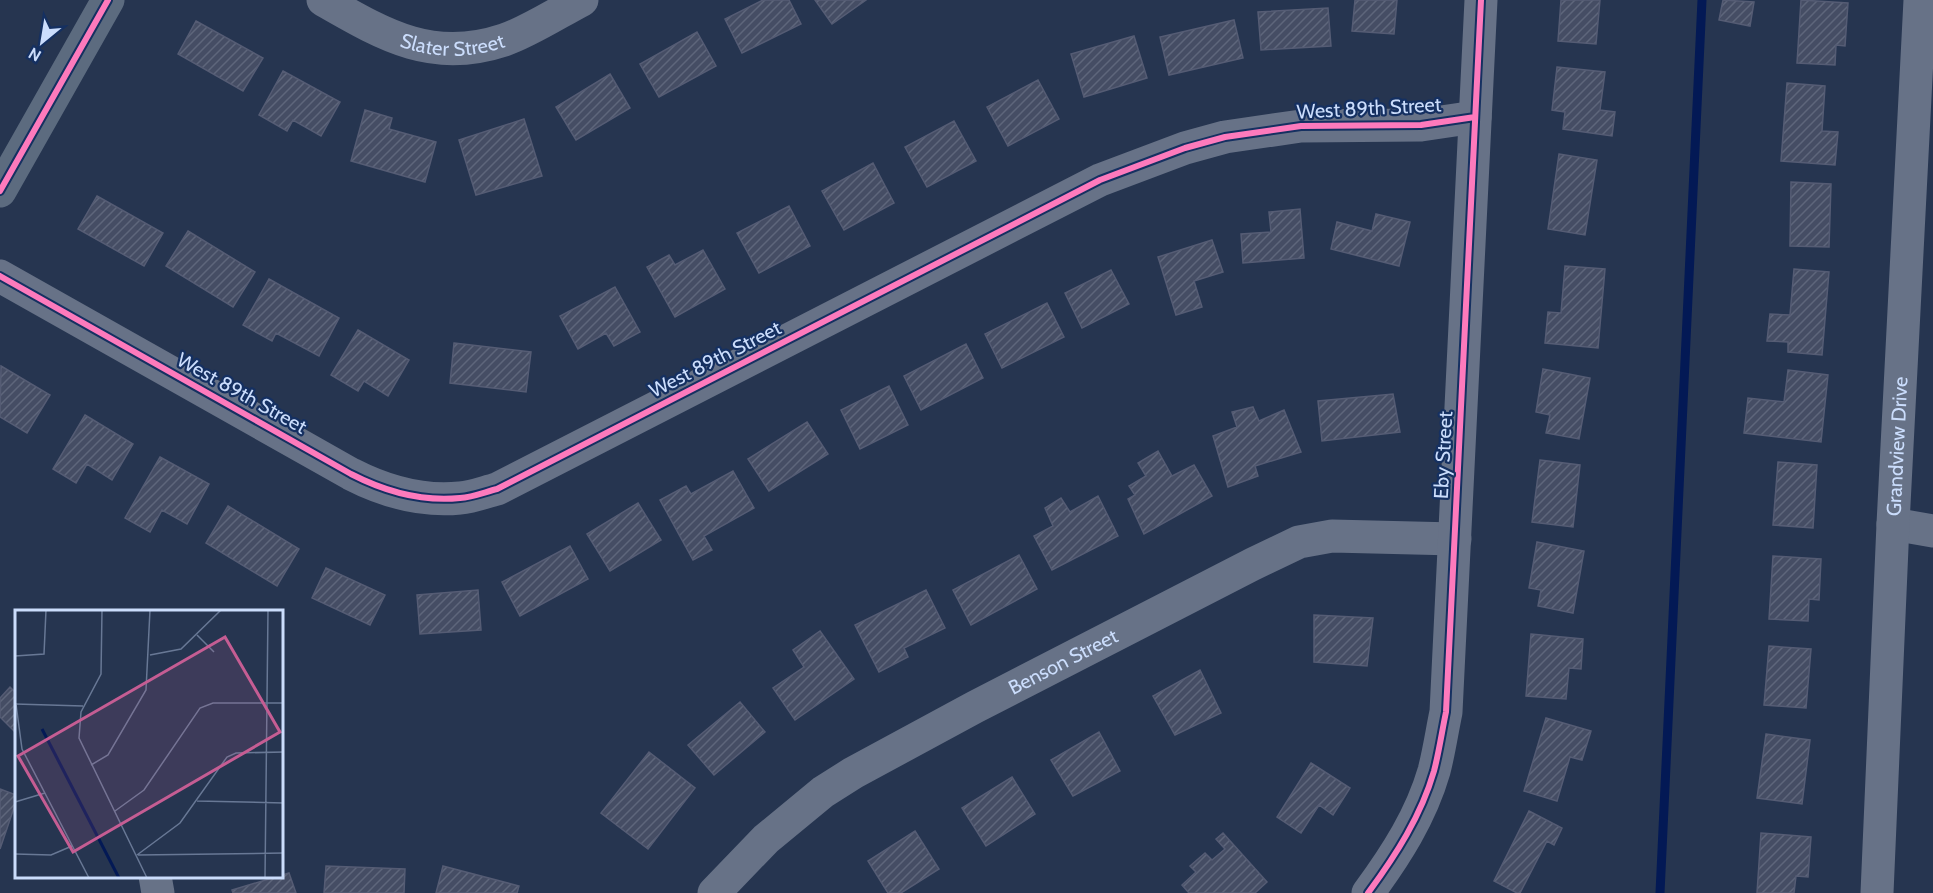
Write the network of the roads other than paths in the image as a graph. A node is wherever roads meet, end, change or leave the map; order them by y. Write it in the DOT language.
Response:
graph roads {
  1 [pos="108,0"];
  2 [pos="323,0"];
  3 [pos="582,0"];
  4 [pos="1481,0"];
  5 [pos="1920,0"];
  6 [pos="1925,43"];
  7 [pos="1476,117"];
  8 [pos="0,192"];
  9 [pos="0,276"];
  10 [pos="1893,524"];
  11 [pos="1933,531"];
  12 [pos="1455,539"];
  13 [pos="154,878"];
  14 [pos="158,893"];
  15 [pos="714,893"];
  16 [pos="1368,893"];
  17 [pos="1877,893"];
  1 -- 8 [label="main road"];
  2 -- 3 [label="street, Slater Street"];
  4 -- 7 [label="street, Eby Street"];
  5 -- 6 [label="street, Grandview Drive"];
  6 -- 10 [label="street, Grandview Drive"];
  7 -- 9 [label="street, West 89th Street"];
  7 -- 12 [label="street, Eby Street"];
  10 -- 11 [label="street"];
  10 -- 17 [label="street, Grandview Drive"];
  12 -- 15 [label="street, Benson Street"];
  12 -- 16 [label="street, Eby Street"];
  13 -- 14 [label="street"];
}
